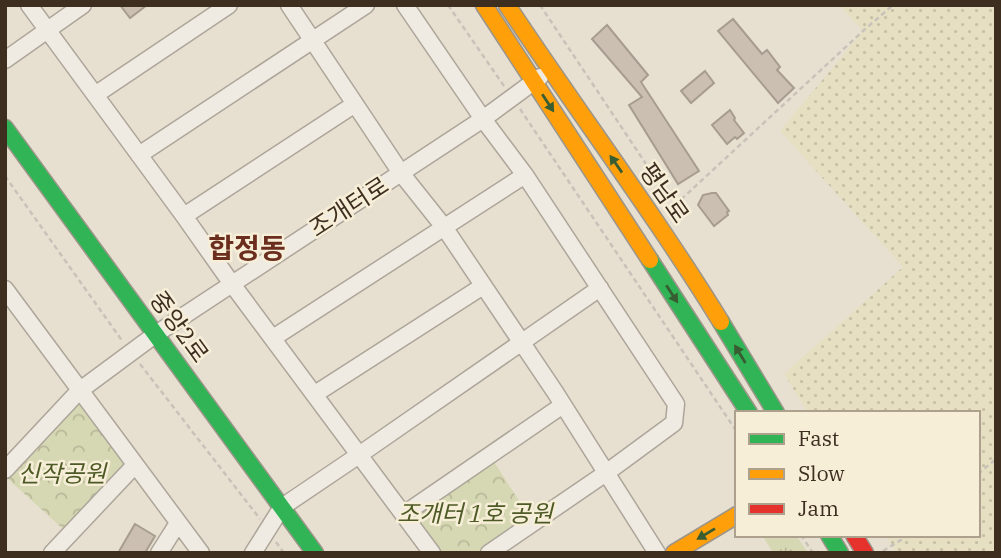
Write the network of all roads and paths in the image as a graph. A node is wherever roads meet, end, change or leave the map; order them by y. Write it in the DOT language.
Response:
graph roads {
  1 [pos="29,5"];
  2 [pos="83,5"];
  3 [pos="229,5"];
  4 [pos="289,5"];
  5 [pos="366,5"];
  6 [pos="405,5"];
  7 [pos="448,5"];
  8 [pos="484,5"];
  9 [pos="507,5"];
  10 [pos="540,5"];
  11 [pos="893,5"];
  12 [pos="47,30"];
  13 [pos="313,39"];
  14 [pos="5,60"];
  15 [pos="550,70"];
  16 [pos="534,82"];
  17 [pos="95,95"];
  18 [pos="512,98"];
  19 [pos="355,104"];
  20 [pos="483,119"];
  21 [pos="5,128"];
  22 [pos="139,155"];
  23 [pos="401,173"];
  24 [pos="525,175"];
  25 [pos="5,176"];
  26 [pos="674,206"];
  27 [pos="649,212"];
  28 [pos="184,216"];
  29 [pos="444,227"];
  30 [pos="232,284"];
  31 [pos="484,286"];
  32 [pos="600,288"];
  33 [pos="5,289"];
  34 [pos="156,334"];
  35 [pos="273,338"];
  36 [pos="521,342"];
  37 [pos="131,352"];
  38 [pos="79,391"];
  39 [pos="315,394"];
  40 [pos="563,405"];
  41 [pos="748,411"];
  42 [pos="775,411"];
  43 [pos="735,429"];
  44 [pos="359,455"];
  45 [pos="996,459"];
  46 [pos="135,465"];
  47 [pos="5,470"];
  48 [pos="980,472"];
  49 [pos="606,473"];
  50 [pos="282,507"];
  51 [pos="404,514"];
  52 [pos="735,516"];
  53 [pos="178,523"];
  54 [pos="268,530"];
  55 [pos="735,534"];
  56 [pos="802,537"];
  57 [pos="830,537"];
  58 [pos="855,537"];
  59 [pos="906,537"];
  60 [pos="52,553"];
  61 [pos="159,553"];
  62 [pos="201,553"];
  63 [pos="253,553"];
  64 [pos="284,553"];
  65 [pos="315,553"];
  66 [pos="432,553"];
  67 [pos="489,553"];
  68 [pos="657,553"];
  69 [pos="674,553"];
  70 [pos="704,553"];
  71 [pos="813,553"];
  72 [pos="840,553"];
  73 [pos="865,553"];
  74 [pos="880,553"];
  1 -- 12 [label="street"];
  2 -- 12 [label="street"];
  3 -- 17 [label="street"];
  4 -- 13 [label="street"];
  5 -- 13 [label="street"];
  6 -- 20 [label="street"];
  7 -- 18 [label="path"];
  8 -- 16 [label="main road, 평남로"];
  9 -- 15 [label="main road, 평남로"];
  10 -- 26 [label="path"];
  11 -- 26 [label="path"];
  12 -- 14 [label="street"];
  12 -- 17 [label="street"];
  13 -- 19 [label="street"];
  13 -- 22 [label="street"];
  15 -- 16 [label="street, 조개터로"];
  27 -- 15 [label="main road, 평남로, one-way"];
  16 -- 18 [label="street, 조개터로"];
  16 -- 41 [label="main road, 평남로, one-way"];
  17 -- 22 [label="street"];
  18 -- 20 [label="street, 조개터로"];
  18 -- 43 [label="path"];
  19 -- 23 [label="street"];
  19 -- 28 [label="street"];
  20 -- 23 [label="street, 조개터로"];
  20 -- 24 [label="street"];
  21 -- 34 [label="main road, 중앙2로"];
  22 -- 28 [label="street"];
  23 -- 29 [label="street"];
  23 -- 30 [label="street, 조개터로"];
  24 -- 29 [label="street"];
  24 -- 32 [label="street"];
  25 -- 37 [label="path"];
  26 -- 27 [label="path"];
  42 -- 27 [label="main road, 평남로, one-way"];
  28 -- 30 [label="street"];
  29 -- 31 [label="street"];
  29 -- 35 [label="street"];
  30 -- 34 [label="street, 조개터로"];
  30 -- 35 [label="street"];
  31 -- 36 [label="street"];
  31 -- 39 [label="street"];
  32 -- 36 [label="street"];
  32 -- 49 [label="street"];
  33 -- 38 [label="street"];
  34 -- 37 [label="street, 조개터로"];
  34 -- 50 [label="main road, 중앙2로"];
  35 -- 39 [label="street"];
  36 -- 40 [label="street"];
  36 -- 44 [label="street"];
  37 -- 38 [label="street, 조개터로"];
  37 -- 54 [label="path"];
  38 -- 46 [label="street"];
  38 -- 47 [label="street, 조개터로"];
  39 -- 44 [label="street"];
  40 -- 49 [label="street"];
  40 -- 51 [label="street"];
  44 -- 50 [label="street"];
  44 -- 51 [label="street"];
  45 -- 48 [label="path"];
  46 -- 53 [label="street"];
  46 -- 60 [label="street"];
  49 -- 67 [label="street"];
  49 -- 68 [label="street"];
  50 -- 54 [label="street"];
  50 -- 65 [label="main road, 중앙2로"];
  51 -- 66 [label="street"];
  52 -- 69 [label="main road, one-way"];
  53 -- 61 [label="street"];
  53 -- 62 [label="street"];
  54 -- 63 [label="street"];
  54 -- 64 [label="path"];
  55 -- 70 [label="main road"];
  56 -- 71 [label="path"];
  57 -- 72 [label="main road"];
  58 -- 73 [label="main road"];
  59 -- 74 [label="path"];
}
